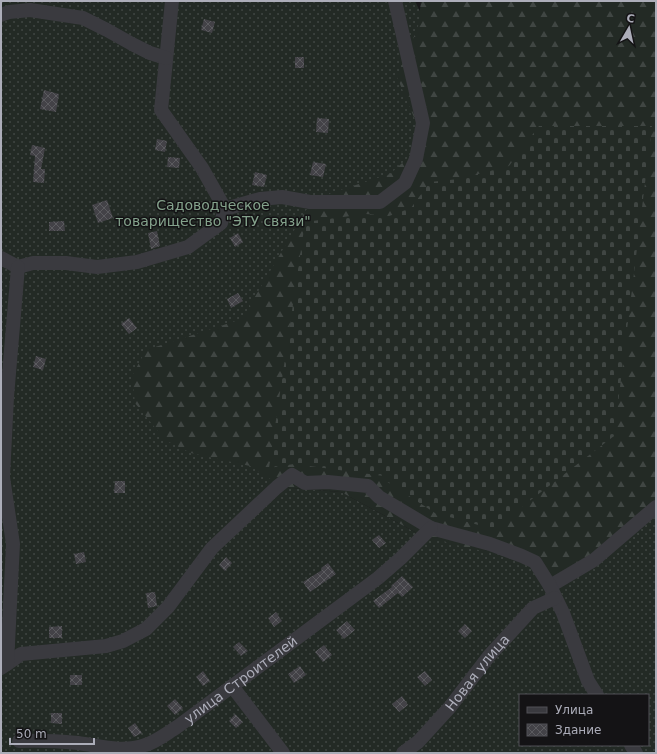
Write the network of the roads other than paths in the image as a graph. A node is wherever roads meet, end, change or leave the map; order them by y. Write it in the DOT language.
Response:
graph roads {
  1 [pos="172,1"];
  2 [pos="395,1"];
  3 [pos="1,15"];
  4 [pos="166,58"];
  5 [pos="225,209"];
  6 [pos="1,258"];
  7 [pos="18,267"];
  8 [pos="656,507"];
  9 [pos="431,528"];
  10 [pos="553,592"];
  11 [pos="4,666"];
  12 [pos="232,686"];
  13 [pos="596,694"];
  14 [pos="19,741"];
  15 [pos="283,753"];
  16 [pos="403,753"];
  1 -- 4 [label="street"];
  2 -- 5 [label="street"];
  3 -- 4 [label="street"];
  4 -- 5 [label="street"];
  5 -- 7 [label="street"];
  6 -- 7 [label="street"];
  7 -- 11 [label="street"];
  8 -- 10 [label="street, Новая улица"];
  9 -- 10 [label="street"];
  9 -- 11 [label="street"];
  9 -- 12 [label="street, улица Строителей"];
  10 -- 13 [label="street"];
  10 -- 16 [label="street, Новая улица"];
  12 -- 14 [label="street, улица Строителей"];
  12 -- 15 [label="street"];
}
